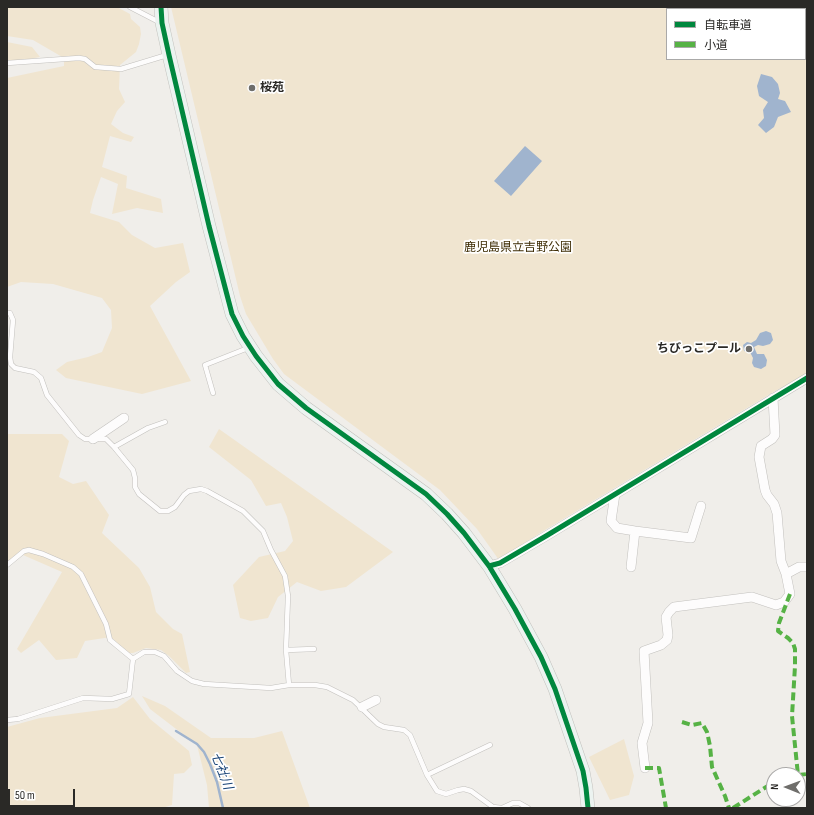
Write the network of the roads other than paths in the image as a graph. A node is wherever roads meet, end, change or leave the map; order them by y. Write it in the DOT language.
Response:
graph roads {
  1 [pos="130,7"];
  2 [pos="161,7"];
  3 [pos="162,23"];
  4 [pos="169,55"];
  5 [pos="7,63"];
  6 [pos="7,312"];
  7 [pos="249,347"];
  8 [pos="807,378"];
  9 [pos="213,393"];
  10 [pos="773,398"];
  11 [pos="124,418"];
  12 [pos="165,422"];
  13 [pos="93,440"];
  14 [pos="114,447"];
  15 [pos="615,494"];
  16 [pos="701,506"];
  17 [pos="635,531"];
  18 [pos="7,565"];
  19 [pos="489,566"];
  20 [pos="631,567"];
  21 [pos="807,567"];
  22 [pos="786,574"];
  23 [pos="314,649"];
  24 [pos="286,650"];
  25 [pos="133,659"];
  26 [pos="289,685"];
  27 [pos="376,700"];
  28 [pos="362,707"];
  29 [pos="7,720"];
  30 [pos="490,745"];
  31 [pos="645,768"];
  32 [pos="427,775"];
  33 [pos="528,808"];
  34 [pos="588,808"];
  1 -- 3 [label="lane"];
  2 -- 3 [label="street"];
  3 -- 4 [label="street"];
  4 -- 5 [label="lane"];
  4 -- 7 [label="street"];
  6 -- 13 [label="lane"];
  7 -- 9 [label="lane"];
  7 -- 19 [label="street"];
  8 -- 10 [label="street"];
  10 -- 15 [label="street"];
  10 -- 22 [label="street"];
  11 -- 13 [label="street"];
  12 -- 14 [label="lane"];
  13 -- 14 [label="lane"];
  14 -- 24 [label="lane"];
  15 -- 17 [label="street"];
  15 -- 19 [label="street"];
  16 -- 17 [label="street"];
  17 -- 20 [label="street"];
  18 -- 25 [label="lane"];
  19 -- 34 [label="street"];
  21 -- 22 [label="street"];
  22 -- 31 [label="street"];
  23 -- 24 [label="lane"];
  24 -- 26 [label="lane"];
  25 -- 26 [label="lane"];
  25 -- 29 [label="lane"];
  26 -- 28 [label="lane"];
  27 -- 28 [label="street"];
  28 -- 32 [label="lane"];
  30 -- 32 [label="lane"];
  32 -- 33 [label="lane"];
}
